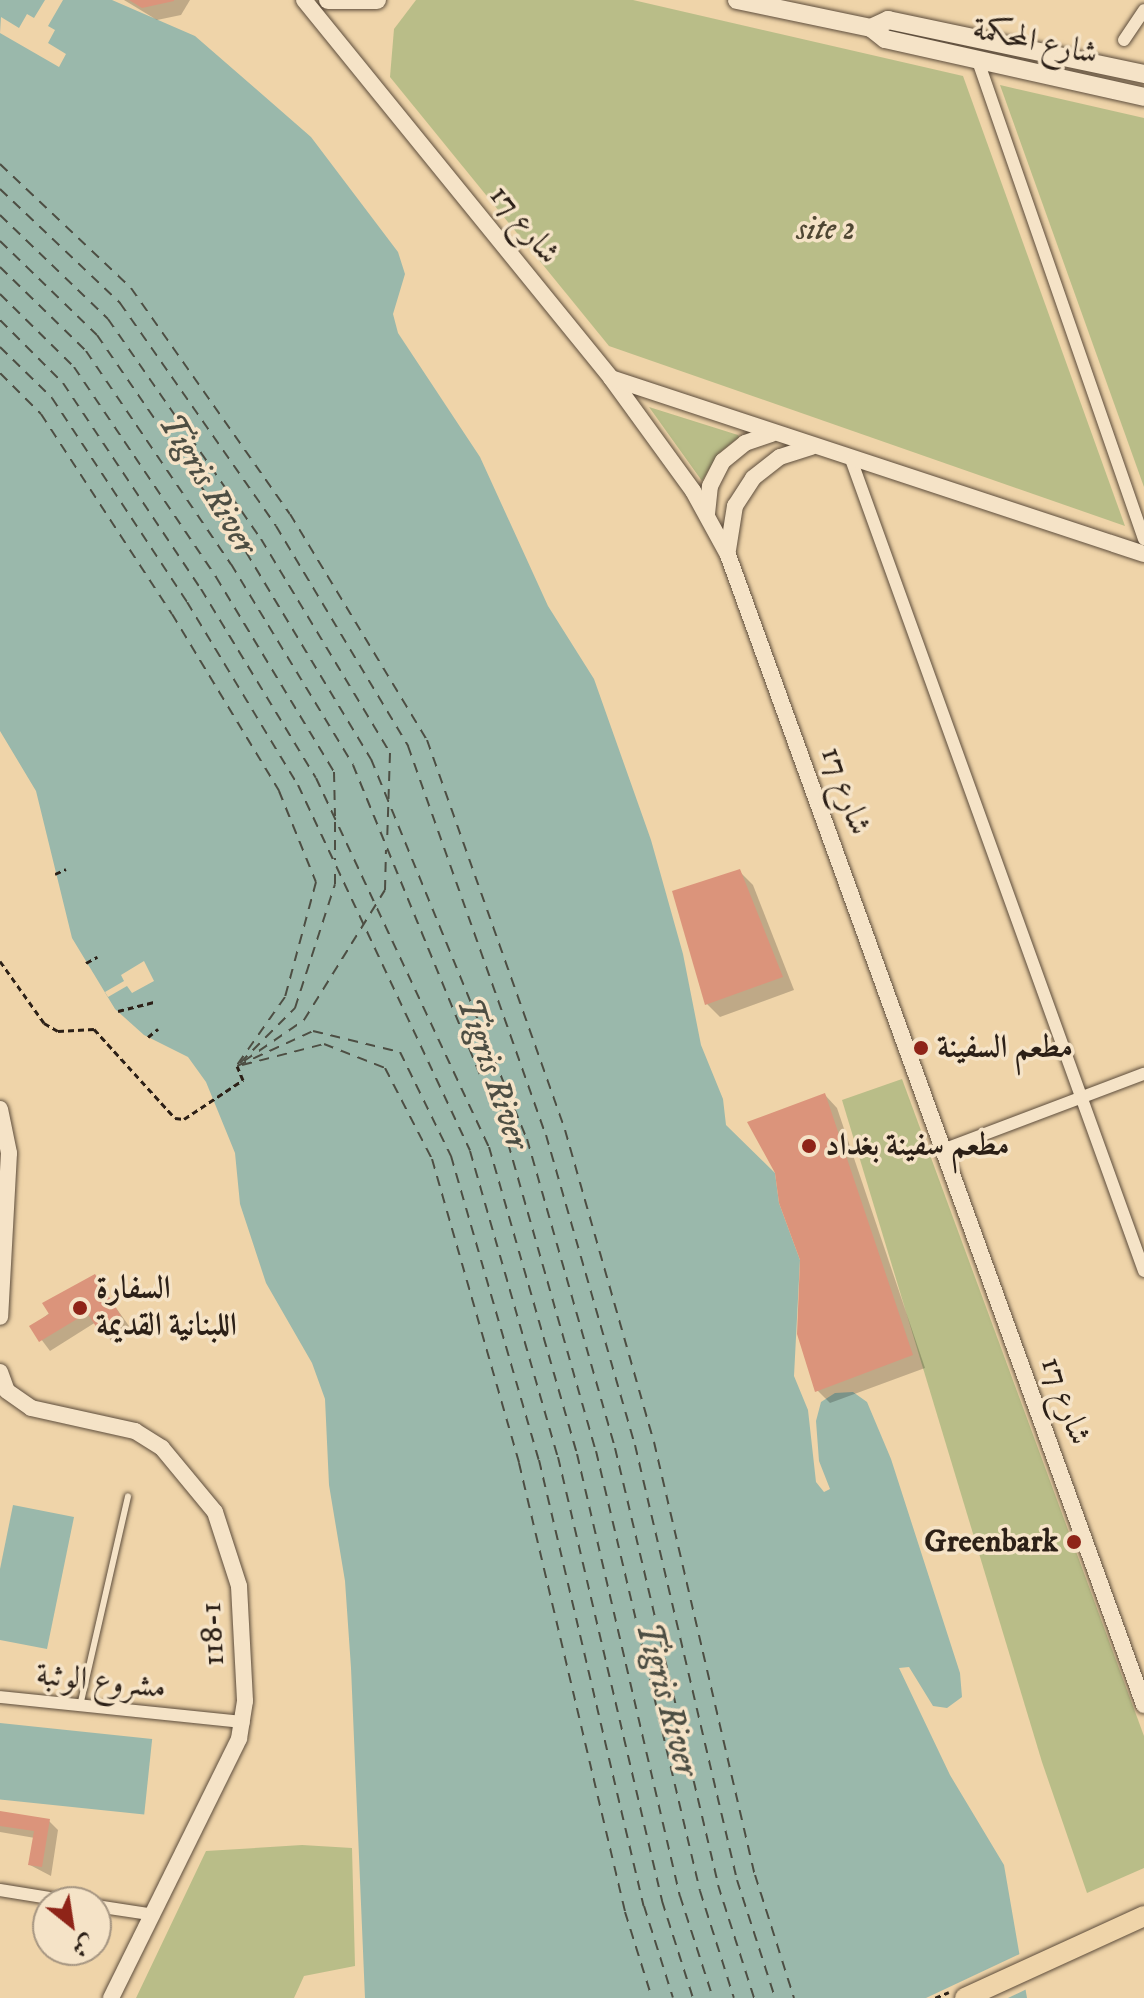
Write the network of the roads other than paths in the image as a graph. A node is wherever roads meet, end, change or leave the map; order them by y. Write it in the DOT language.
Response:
graph roads {
  1 [pos="304,0"];
  2 [pos="328,0"];
  3 [pos="377,0"];
  4 [pos="737,0"];
  5 [pos="1144,10"];
  6 [pos="871,28"];
  7 [pos="1124,40"];
  8 [pos="978,61"];
  9 [pos="1144,74"];
  10 [pos="1144,97"];
  11 [pos="611,378"];
  12 [pos="771,434"];
  13 [pos="812,447"];
  14 [pos="852,462"];
  15 [pos="707,514"];
  16 [pos="1144,539"];
  17 [pos="1144,554"];
  18 [pos="728,555"];
  19 [pos="1144,1074"];
  20 [pos="1082,1099"];
  21 [pos="0,1109"];
  22 [pos="945,1149"];
  23 [pos="1144,1271"];
  24 [pos="0,1317"];
  25 [pos="0,1372"];
  26 [pos="128,1496"];
  27 [pos="0,1697"];
  28 [pos="1144,1705"];
  29 [pos="80,1706"];
  30 [pos="244,1722"];
  31 [pos="0,1890"];
  32 [pos="32,1895"];
  33 [pos="112,1908"];
  34 [pos="149,1914"];
  35 [pos="1144,1916"];
  36 [pos="111,1998"];
  37 [pos="965,1998"];
  1 -- 11 [label="street, شارع 17"];
  2 -- 3 [label="main road"];
  4 -- 6 [label="main road, شارع المحكمة"];
  5 -- 7 [label="street"];
  6 -- 8 [label="main road, شارع المحكمة"];
  6 -- 9 [label="main road, شارع المحكمة"];
  8 -- 10 [label="main road, شارع المحكمة"];
  8 -- 16 [label="street"];
  11 -- 12 [label="street"];
  11 -- 15 [label="street, شارع 17"];
  12 -- 13 [label="street"];
  12 -- 15 [label="street"];
  13 -- 14 [label="street"];
  13 -- 18 [label="street"];
  14 -- 17 [label="street"];
  14 -- 20 [label="street"];
  15 -- 18 [label="street, شارع 17"];
  18 -- 22 [label="street, شارع 17"];
  19 -- 20 [label="street"];
  20 -- 22 [label="street"];
  20 -- 23 [label="street"];
  21 -- 24 [label="street"];
  22 -- 28 [label="street, شارع 17"];
  25 -- 30 [label="street, 118-1"];
  26 -- 29 [label="lane"];
  27 -- 29 [label="street, مشروع الوثبة"];
  29 -- 30 [label="street, مشروع الوثبة"];
  30 -- 34 [label="street, 118-1"];
  31 -- 32 [label="street"];
  33 -- 34 [label="street"];
  34 -- 36 [label="street, 118-1"];
  35 -- 37 [label="main road"];
}
